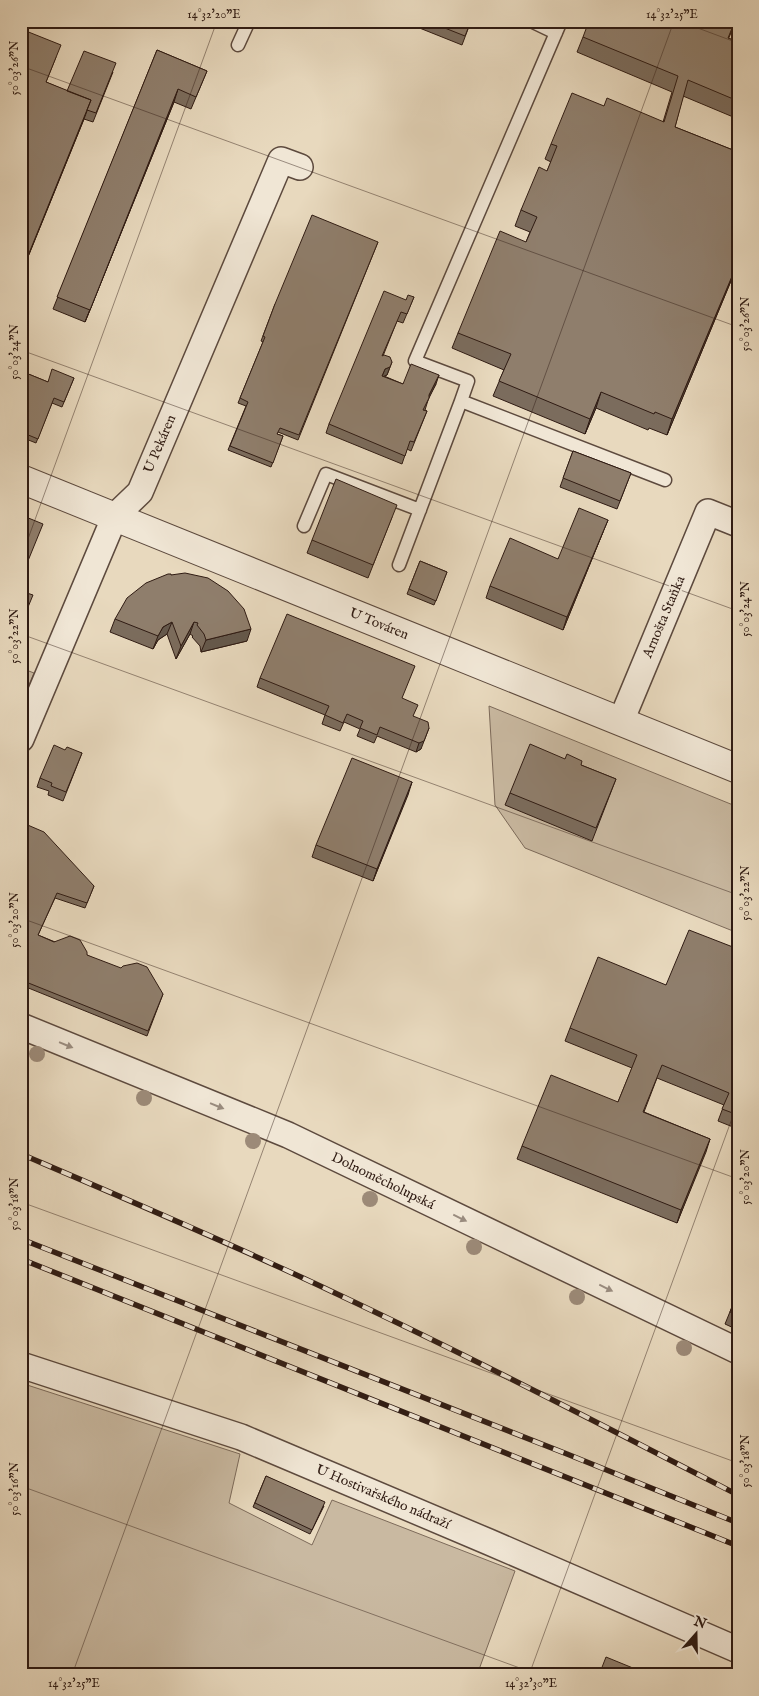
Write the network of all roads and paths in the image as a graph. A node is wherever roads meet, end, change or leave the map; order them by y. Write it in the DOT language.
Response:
graph roads {
  1 [pos="249,21"];
  2 [pos="531,21"];
  3 [pos="558,27"];
  4 [pos="238,45"];
  5 [pos="300,167"];
  6 [pos="461,401"];
  7 [pos="21,479"];
  8 [pos="665,480"];
  9 [pos="420,510"];
  10 [pos="115,516"];
  11 [pos="738,524"];
  12 [pos="304,526"];
  13 [pos="399,565"];
  14 [pos="620,721"];
  15 [pos="21,739"];
  16 [pos="738,769"];
  17 [pos="21,1026"];
  18 [pos="738,1351"];
  19 [pos="21,1365"];
  20 [pos="738,1650"];
  1 -- 4 [label="lane"];
  2 -- 3 [label="lane"];
  3 -- 6 [label="lane"];
  5 -- 10 [label="street, U Pekáren"];
  6 -- 8 [label="lane"];
  6 -- 9 [label="lane"];
  7 -- 10 [label="street, U Továren"];
  9 -- 12 [label="lane"];
  9 -- 13 [label="lane"];
  10 -- 14 [label="street, U Továren"];
  10 -- 15 [label="street, U Pekáren"];
  11 -- 14 [label="street, Arnošta Staňka"];
  14 -- 16 [label="street, U Továren"];
  17 -- 18 [label="street, Dolnoměcholupská, one-way"];
  19 -- 20 [label="street, U Hostivařského nádraží"];
}
